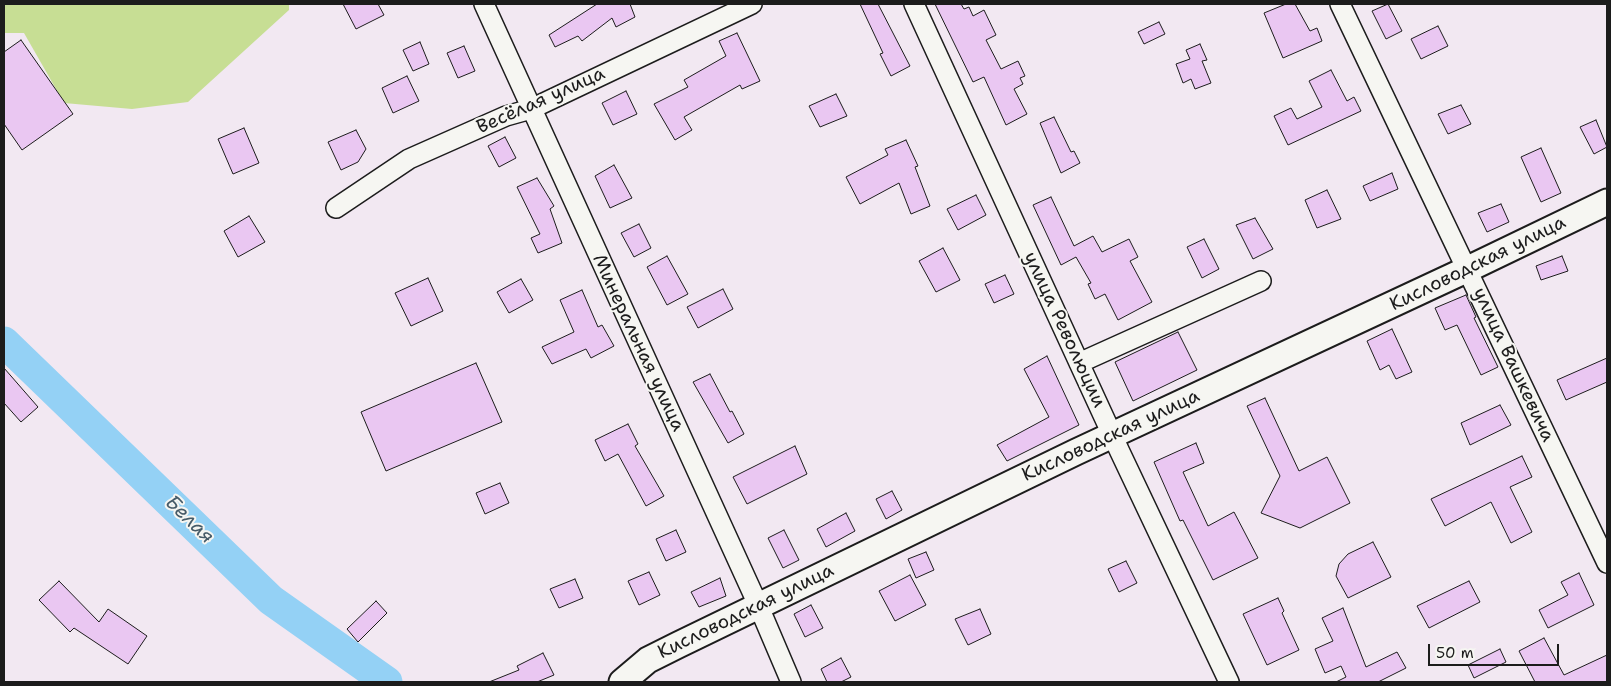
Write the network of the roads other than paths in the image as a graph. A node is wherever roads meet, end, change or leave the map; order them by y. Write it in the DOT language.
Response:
graph roads {
  1 [pos="484,4"];
  2 [pos="752,4"];
  3 [pos="914,4"];
  4 [pos="1340,4"];
  5 [pos="531,109"];
  6 [pos="1607,202"];
  7 [pos="336,208"];
  8 [pos="1468,270"];
  9 [pos="1261,282"];
  10 [pos="1079,363"];
  11 [pos="1112,436"];
  12 [pos="1607,563"];
  13 [pos="759,606"];
  14 [pos="622,682"];
  15 [pos="791,682"];
  16 [pos="1230,682"];
  1 -- 5 [label="street, Минеральная улица"];
  2 -- 5 [label="street, Весёлая улица"];
  3 -- 10 [label="street, улица Революции"];
  4 -- 8 [label="street, улица Вашкевича"];
  5 -- 7 [label="street, Весёлая улица"];
  5 -- 13 [label="street, Минеральная улица"];
  6 -- 8 [label="main road, Кисловодская улица"];
  8 -- 11 [label="main road, Кисловодская улица"];
  8 -- 12 [label="street, улица Вашкевича"];
  9 -- 10 [label="street"];
  10 -- 11 [label="street, улица Революции"];
  11 -- 13 [label="main road, Кисловодская улица"];
  11 -- 16 [label="street, улица Революции"];
  13 -- 14 [label="main road, Кисловодская улица"];
  13 -- 15 [label="street, Минеральная улица"];
}
